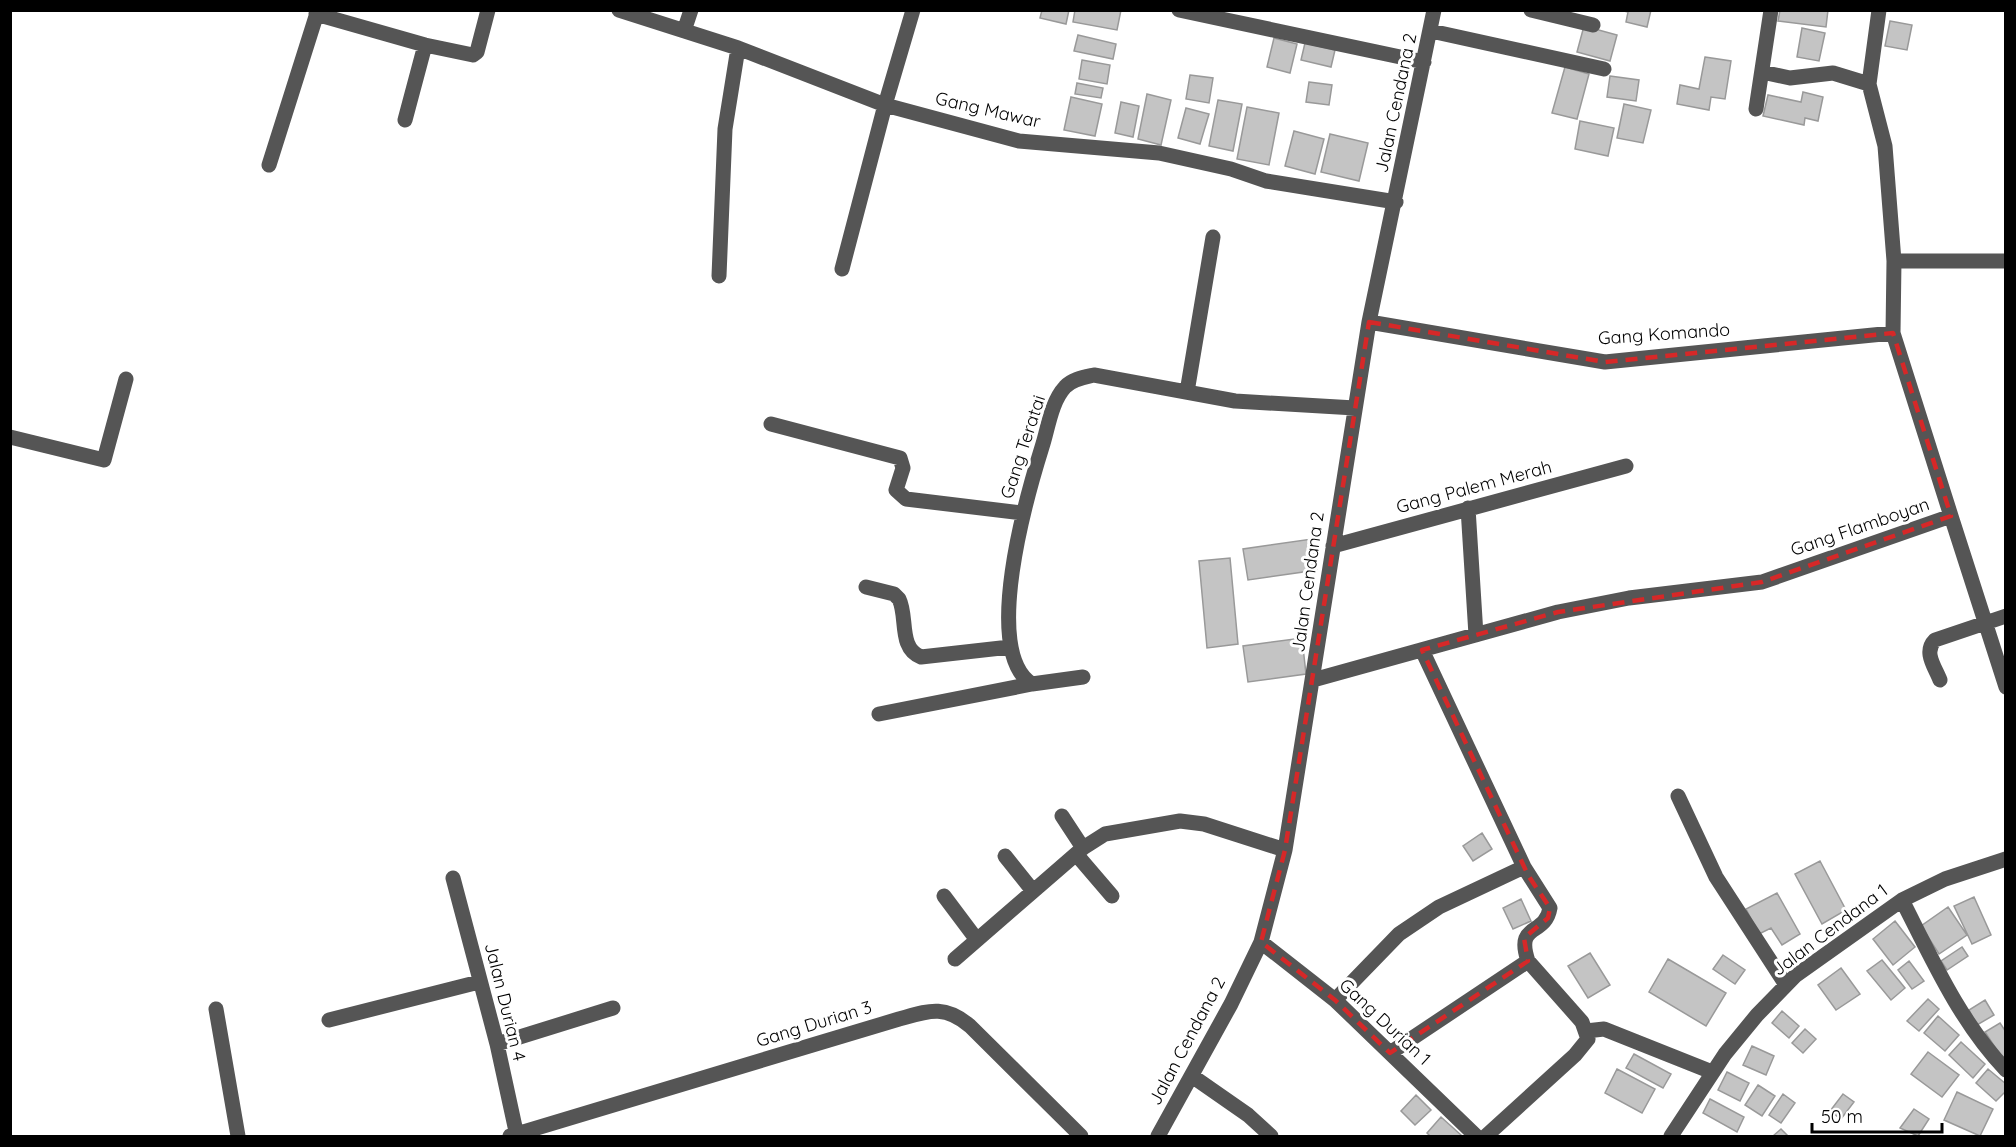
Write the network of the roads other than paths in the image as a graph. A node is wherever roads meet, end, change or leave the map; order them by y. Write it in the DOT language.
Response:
graph roads {
  1 [pos="488,10"];
  2 [pos="619,10"];
  3 [pos="691,10"];
  4 [pos="914,10"];
  5 [pos="1179,10"];
  6 [pos="1434,10"];
  7 [pos="1531,10"];
  8 [pos="1771,10"];
  9 [pos="1879,10"];
  10 [pos="317,12"];
  11 [pos="1593,25"];
  12 [pos="684,31"];
  13 [pos="1431,31"];
  14 [pos="425,45"];
  15 [pos="738,48"];
  16 [pos="1424,62"];
  17 [pos="1604,69"];
  18 [pos="1762,72"];
  19 [pos="1869,84"];
  20 [pos="885,105"];
  21 [pos="1755,109"];
  22 [pos="405,120"];
  23 [pos="269,165"];
  24 [pos="1396,202"];
  25 [pos="1213,237"];
  26 [pos="1894,261"];
  27 [pos="2006,261"];
  28 [pos="842,269"];
  29 [pos="719,276"];
  30 [pos="1370,322"];
  31 [pos="1893,333"];
  32 [pos="126,379"];
  33 [pos="1187,392"];
  34 [pos="1355,408"];
  35 [pos="771,424"];
  36 [pos="10,437"];
  37 [pos="1626,466"];
  38 [pos="1468,508"];
  39 [pos="1022,513"];
  40 [pos="1951,516"];
  41 [pos="1333,546"];
  42 [pos="866,587"];
  43 [pos="2006,616"];
  44 [pos="1986,621"];
  45 [pos="1476,635"];
  46 [pos="1010,647"];
  47 [pos="1422,650"];
  48 [pos="1083,677"];
  49 [pos="1313,680"];
  50 [pos="1940,680"];
  51 [pos="1032,684"];
  52 [pos="2006,687"];
  53 [pos="879,714"];
  54 [pos="1678,796"];
  55 [pos="1062,816"];
  56 [pos="1285,850"];
  57 [pos="1080,851"];
  58 [pos="1005,856"];
  59 [pos="2006,859"];
  60 [pos="1524,867"];
  61 [pos="453,878"];
  62 [pos="1034,891"];
  63 [pos="944,896"];
  64 [pos="1113,896"];
  65 [pos="1902,900"];
  66 [pos="977,940"];
  67 [pos="1261,942"];
  68 [pos="955,959"];
  69 [pos="1527,961"];
  70 [pos="479,982"];
  71 [pos="1786,985"];
  72 [pos="1335,1000"];
  73 [pos="613,1008"];
  74 [pos="216,1009"];
  75 [pos="329,1020"];
  76 [pos="1586,1031"];
  77 [pos="497,1044"];
  78 [pos="1390,1053"];
  79 [pos="2006,1070"];
  80 [pos="1712,1072"];
  81 [pos="1192,1076"];
  82 [pos="514,1136"];
  83 [pos="238,1137"];
  84 [pos="1081,1137"];
  85 [pos="1158,1137"];
  86 [pos="1271,1137"];
  87 [pos="1476,1137"];
  88 [pos="1486,1137"];
  89 [pos="1671,1137"];
  1 -- 14 [label="street"];
  2 -- 12 [label="street, Gang Mawar"];
  3 -- 12 [label="street"];
  4 -- 20 [label="street"];
  5 -- 16 [label="street"];
  6 -- 13 [label="street, Jalan Cendana 2"];
  7 -- 11 [label="street"];
  8 -- 18 [label="street"];
  9 -- 19 [label="street"];
  10 -- 14 [label="street"];
  10 -- 23 [label="street"];
  12 -- 15 [label="street, Gang Mawar"];
  13 -- 16 [label="street, Jalan Cendana 2"];
  13 -- 17 [label="street"];
  14 -- 22 [label="street"];
  15 -- 20 [label="street, Gang Mawar"];
  15 -- 29 [label="street"];
  16 -- 24 [label="street, Jalan Cendana 2"];
  18 -- 19 [label="street"];
  18 -- 21 [label="street"];
  19 -- 26 [label="street, Gang Flamboyan"];
  20 -- 24 [label="street, Gang Mawar"];
  20 -- 28 [label="street"];
  24 -- 30 [label="street, Jalan Cendana 2"];
  25 -- 33 [label="street"];
  26 -- 27 [label="street"];
  26 -- 31 [label="street, Gang Flamboyan"];
  30 -- 31 [label="street, Gang Komando"];
  30 -- 34 [label="street, Jalan Cendana 2"];
  31 -- 40 [label="street, Gang Flamboyan"];
  32 -- 36 [label="street"];
  33 -- 34 [label="street, Gang Teratai"];
  33 -- 39 [label="street, Gang Teratai"];
  34 -- 41 [label="street, Jalan Cendana 2"];
  35 -- 39 [label="street"];
  37 -- 38 [label="street, Gang Palem Merah"];
  38 -- 41 [label="street, Gang Palem Merah"];
  38 -- 45 [label="street"];
  39 -- 46 [label="street, Gang Teratai"];
  40 -- 44 [label="street"];
  40 -- 45 [label="street, Gang Flamboyan"];
  41 -- 49 [label="street, Jalan Cendana 2"];
  42 -- 46 [label="street"];
  43 -- 44 [label="street"];
  44 -- 50 [label="street"];
  44 -- 52 [label="street"];
  45 -- 47 [label="street, Gang Flamboyan"];
  46 -- 51 [label="street, Gang Teratai"];
  47 -- 49 [label="street, Gang Flamboyan"];
  47 -- 60 [label="street"];
  48 -- 51 [label="street"];
  49 -- 56 [label="street, Jalan Cendana 2"];
  51 -- 53 [label="street"];
  54 -- 71 [label="street"];
  55 -- 57 [label="street"];
  56 -- 57 [label="street"];
  56 -- 67 [label="street, Jalan Cendana 2"];
  57 -- 62 [label="street"];
  57 -- 64 [label="street"];
  58 -- 62 [label="street"];
  59 -- 65 [label="street, Jalan Cendana 1"];
  60 -- 69 [label="street"];
  60 -- 72 [label="street"];
  61 -- 70 [label="street, Jalan Durian 4"];
  62 -- 66 [label="street"];
  63 -- 66 [label="street"];
  65 -- 71 [label="street, Jalan Cendana 1"];
  65 -- 79 [label="street"];
  66 -- 68 [label="street"];
  67 -- 72 [label="street, Gang Durian 1"];
  67 -- 81 [label="street, Jalan Cendana 2"];
  69 -- 76 [label="street"];
  69 -- 78 [label="street"];
  70 -- 75 [label="street"];
  70 -- 77 [label="street, Jalan Durian 4"];
  71 -- 80 [label="street, Jalan Cendana 1"];
  72 -- 78 [label="street, Gang Durian 1"];
  73 -- 77 [label="street"];
  74 -- 83 [label="street"];
  76 -- 80 [label="street"];
  76 -- 88 [label="street"];
  77 -- 82 [label="street, Jalan Durian 4"];
  78 -- 87 [label="street, Gang Durian 1"];
  80 -- 89 [label="street, Jalan Cendana 1"];
  81 -- 85 [label="street, Jalan Cendana 2"];
  81 -- 86 [label="street"];
  82 -- 84 [label="street, Gang Durian 3"];
}
